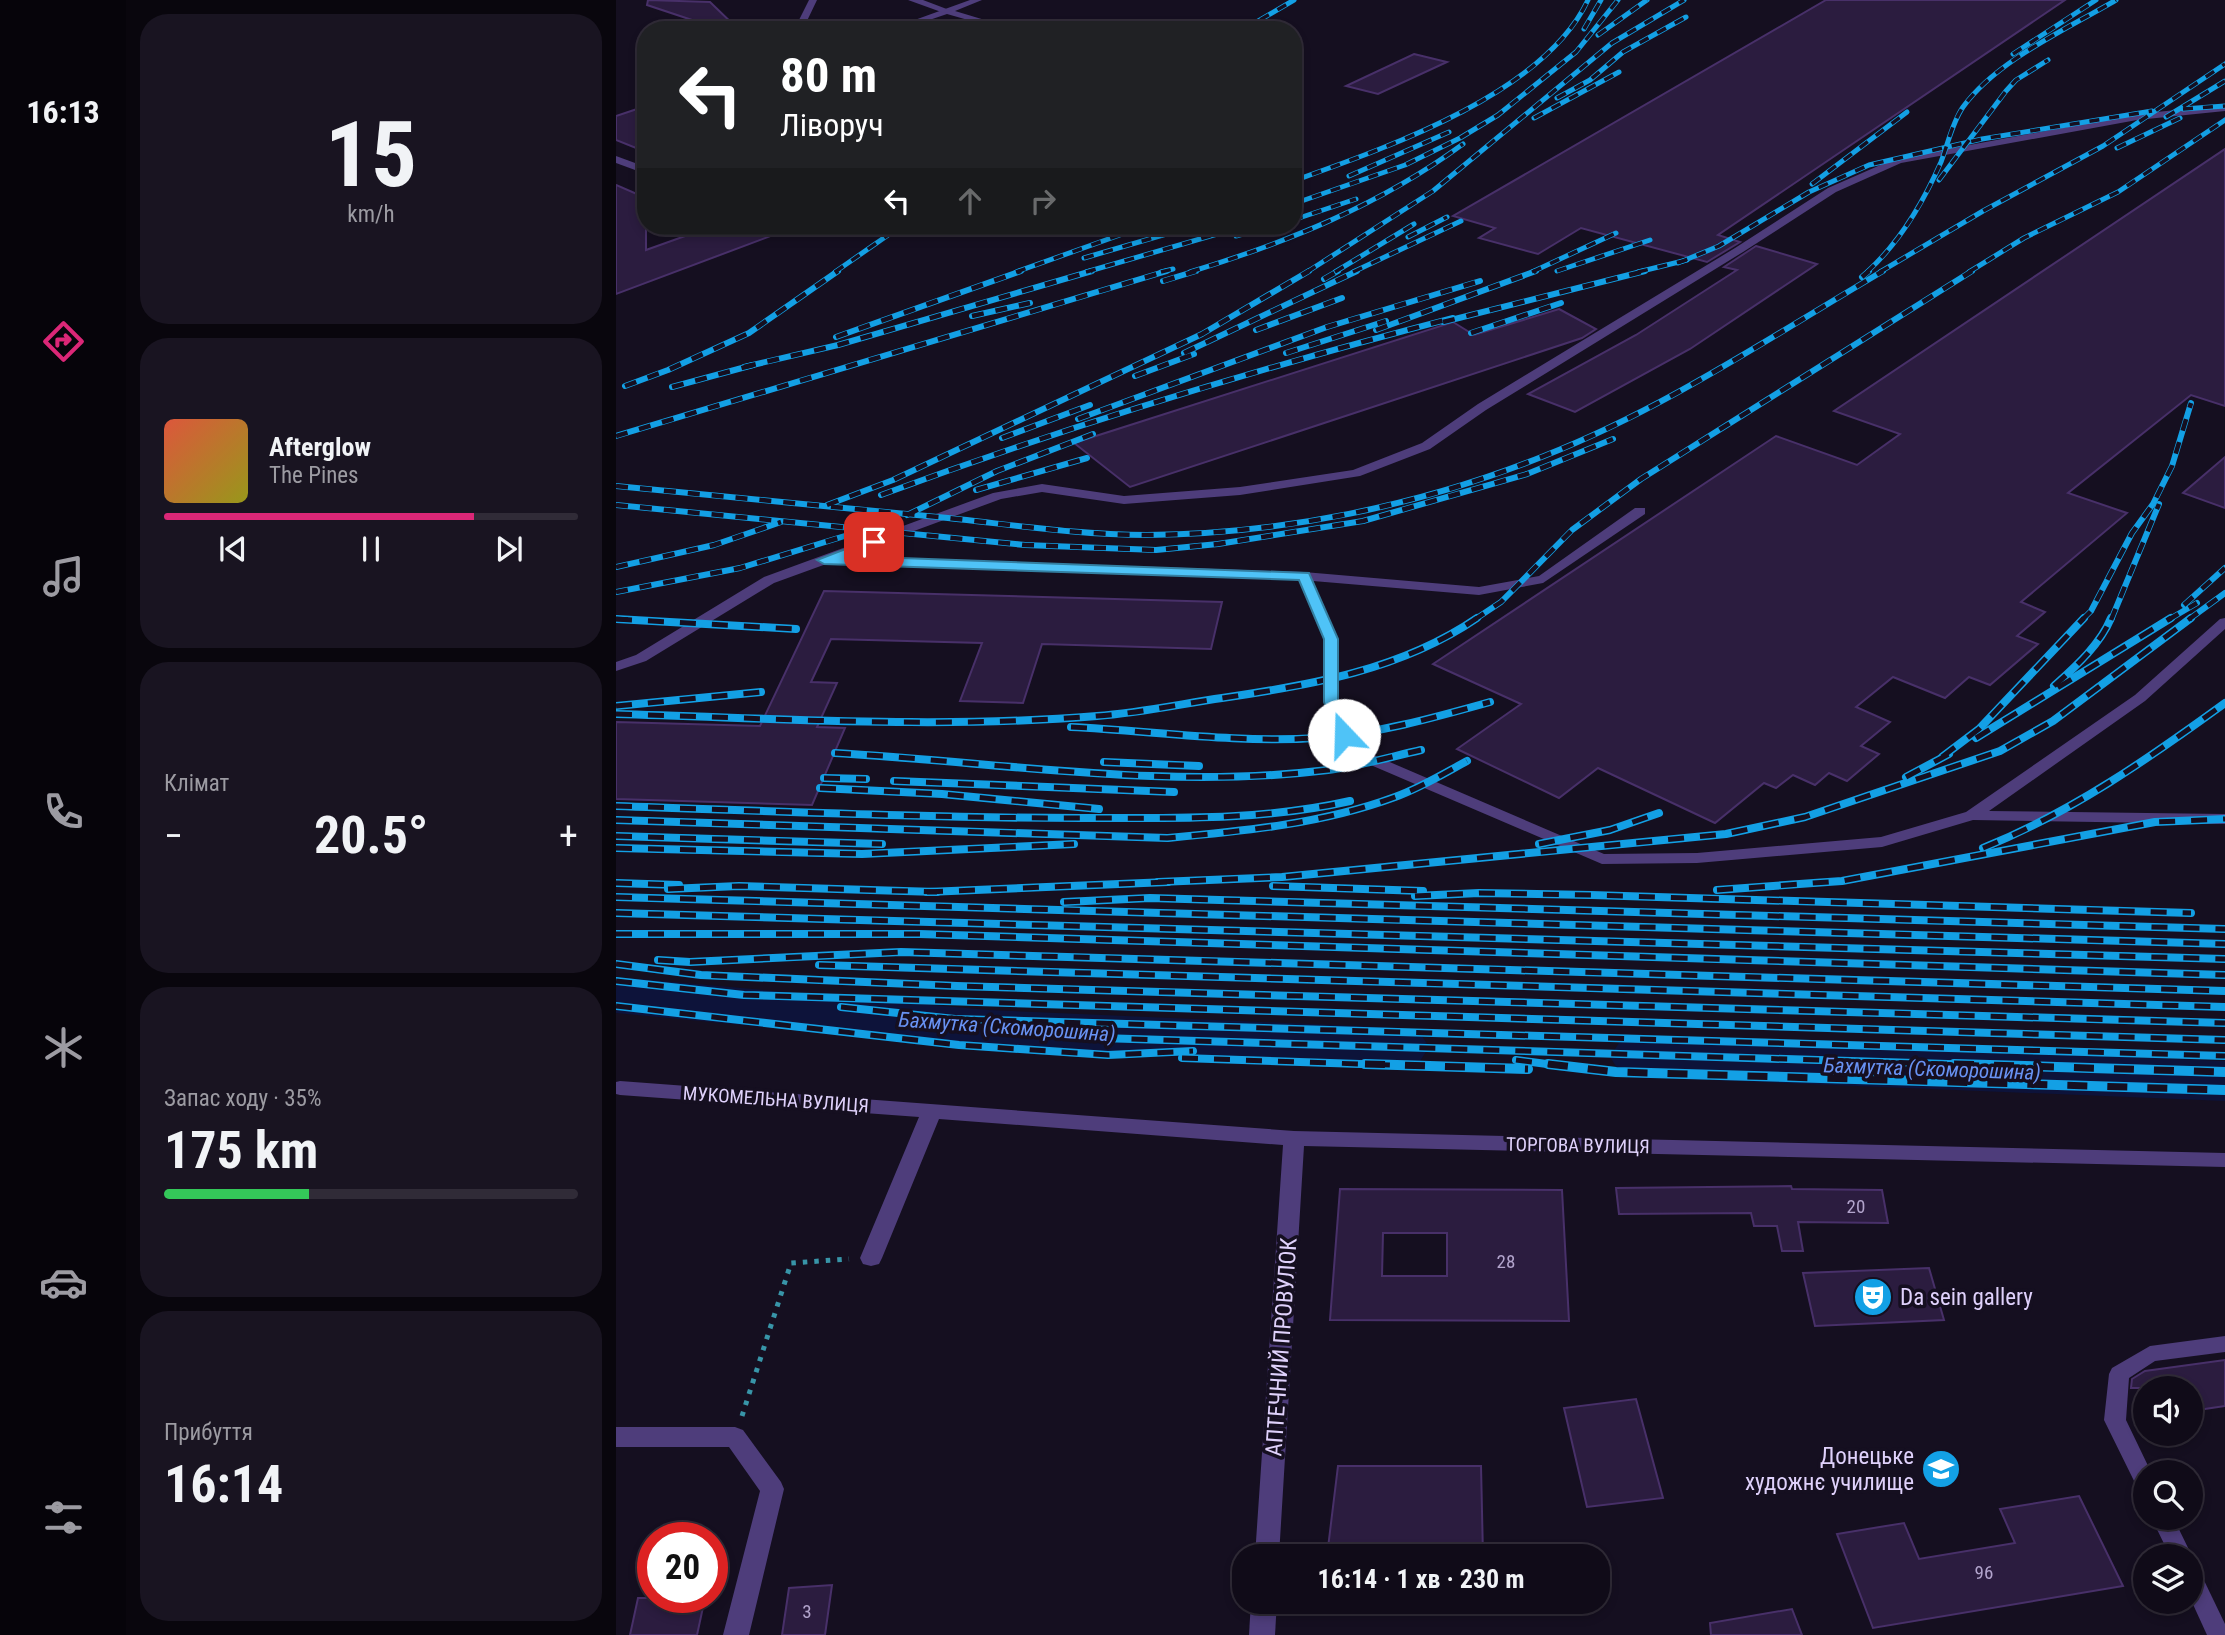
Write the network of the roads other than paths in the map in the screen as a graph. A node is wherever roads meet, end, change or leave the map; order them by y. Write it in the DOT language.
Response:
graph roads {
  1 [pos="813,0"];
  2 [pos="913,0"];
  3 [pos="978,0"];
  4 [pos="947,10"];
  5 [pos="802,21"];
  6 [pos="916,21"];
  7 [pos="984,21"];
  8 [pos="2225,108"];
  9 [pos="616,159"];
  10 [pos="637,167"];
  11 [pos="1640,511"];
  12 [pos="824,560"];
  13 [pos="1304,576"];
  14 [pos="2225,622"];
  15 [pos="616,667"];
  16 [pos="1972,815"];
  17 [pos="2225,819"];
  18 [pos="620,1088"];
  19 [pos="932,1110"];
  20 [pos="1294,1138"];
  21 [pos="2225,1160"];
  22 [pos="871,1258"];
  23 [pos="2225,1344"];
  24 [pos="616,1437"];
  25 [pos="2135,1460"];
  26 [pos="1268,1544"];
  27 [pos="2203,1602"];
  28 [pos="1263,1614"];
  29 [pos="736,1635"];
  30 [pos="1262,1635"];
  31 [pos="2219,1635"];
  1 -- 5 [label="lane"];
  2 -- 4 [label="street"];
  3 -- 4 [label="lane"];
  4 -- 6 [label="lane"];
  4 -- 7 [label="lane"];
  8 -- 12 [label="lane"];
  9 -- 10 [label="street"];
  11 -- 13 [label="lane"];
  12 -- 13 [label="lane"];
  12 -- 15 [label="lane"];
  13 -- 16 [label="lane"];
  14 -- 16 [label="lane"];
  16 -- 17 [label="lane"];
  18 -- 19 [label="street, МУКОМЕЛЬНА ВУЛИЦЯ"];
  19 -- 20 [label="street, ТОРГОВА ВУЛИЦЯ"];
  19 -- 22 [label="street"];
  20 -- 21 [label="street, ТОРГОВА ВУЛИЦЯ"];
  20 -- 26 [label="street, АПТЕЧНИЙ ПРОВУЛОК"];
  23 -- 25 [label="lane"];
  24 -- 29 [label="street"];
  27 -- 31 [label="lane"];
  28 -- 30 [label="street"];
}
